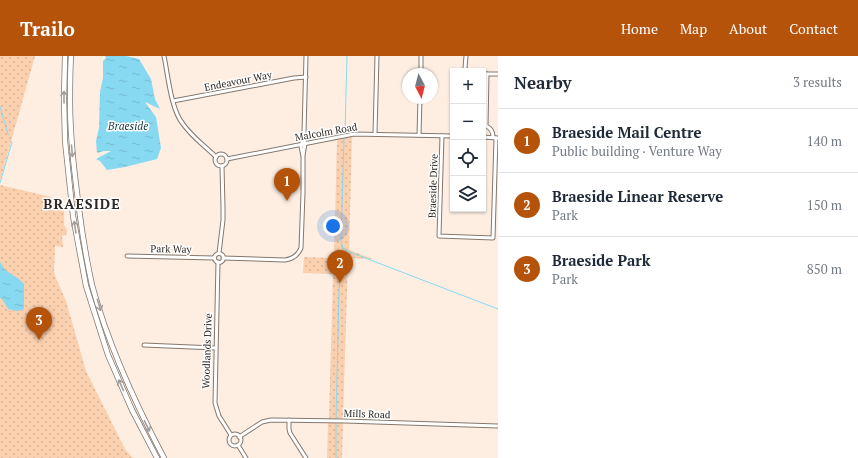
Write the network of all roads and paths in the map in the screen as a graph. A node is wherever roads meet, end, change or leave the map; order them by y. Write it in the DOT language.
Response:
graph roads {
  1 [pos="65,56"];
  2 [pos="71,56"];
  3 [pos="164,56"];
  4 [pos="306,56"];
  5 [pos="377,56"];
  6 [pos="421,56"];
  7 [pos="466,56"];
  8 [pos="421,68"];
  9 [pos="465,68"];
  10 [pos="487,74"];
  11 [pos="498,74"];
  12 [pos="306,77"];
  13 [pos="173,101"];
  14 [pos="420,104"];
  15 [pos="485,104"];
  16 [pos="486,128"];
  17 [pos="375,134"];
  18 [pos="419,135"];
  19 [pos="442,136"];
  20 [pos="450,136"];
  21 [pos="486,137"];
  22 [pos="496,138"];
  23 [pos="304,144"];
  24 [pos="216,156"];
  25 [pos="227,159"];
  26 [pos="222,166"];
  27 [pos="219,254"];
  28 [pos="127,256"];
  29 [pos="214,258"];
  30 [pos="223,258"];
  31 [pos="218,262"];
  32 [pos="144,345"];
  33 [pos="216,348"];
  34 [pos="289,420"];
  35 [pos="498,426"];
  36 [pos="231,435"];
  37 [pos="239,437"];
  38 [pos="238,445"];
  39 [pos="156,458"];
  40 [pos="164,458"];
  41 [pos="246,458"];
  42 [pos="306,458"];
  39 -- 1 [label="highway, one-way"];
  2 -- 40 [label="highway, one-way"];
  3 -- 13 [label="street"];
  4 -- 12 [label="street"];
  5 -- 17 [label="street"];
  6 -- 8 [label="street"];
  7 -- 9 [label="street"];
  10 -- 11 [label="street"];
  10 -- 15 [label="street"];
  12 -- 13 [label="street, Endeavour Way"];
  12 -- 23 [label="street"];
  13 -- 24 [label="street"];
  14 -- 18 [label="street"];
  16 -- 22 [label="street"];
  17 -- 18 [label="street, Malcolm Road"];
  17 -- 23 [label="street, Malcolm Road"];
  18 -- 19 [label="street, Malcolm Road"];
  19 -- 20 [label="street, Malcolm Road"];
  19 -- 22 [label="street, Braeside Drive"];
  21 -- 22 [label="street"];
  23 -- 25 [label="street, Malcolm Road"];
  23 -- 30 [label="street"];
  24 -- 25 [label="street"];
  24 -- 26 [label="street"];
  25 -- 26 [label="street"];
  26 -- 27 [label="street"];
  27 -- 29 [label="street"];
  27 -- 30 [label="street"];
  28 -- 29 [label="street, Park Way"];
  29 -- 31 [label="street"];
  30 -- 31 [label="street"];
  31 -- 33 [label="street, Woodlands Drive"];
  32 -- 33 [label="street"];
  33 -- 36 [label="street, Woodlands Drive"];
  34 -- 35 [label="street, Mills Road"];
  34 -- 37 [label="street, Mills Road"];
  34 -- 42 [label="street"];
  36 -- 37 [label="street"];
  36 -- 38 [label="street"];
  37 -- 38 [label="street"];
  38 -- 41 [label="street"];
}
